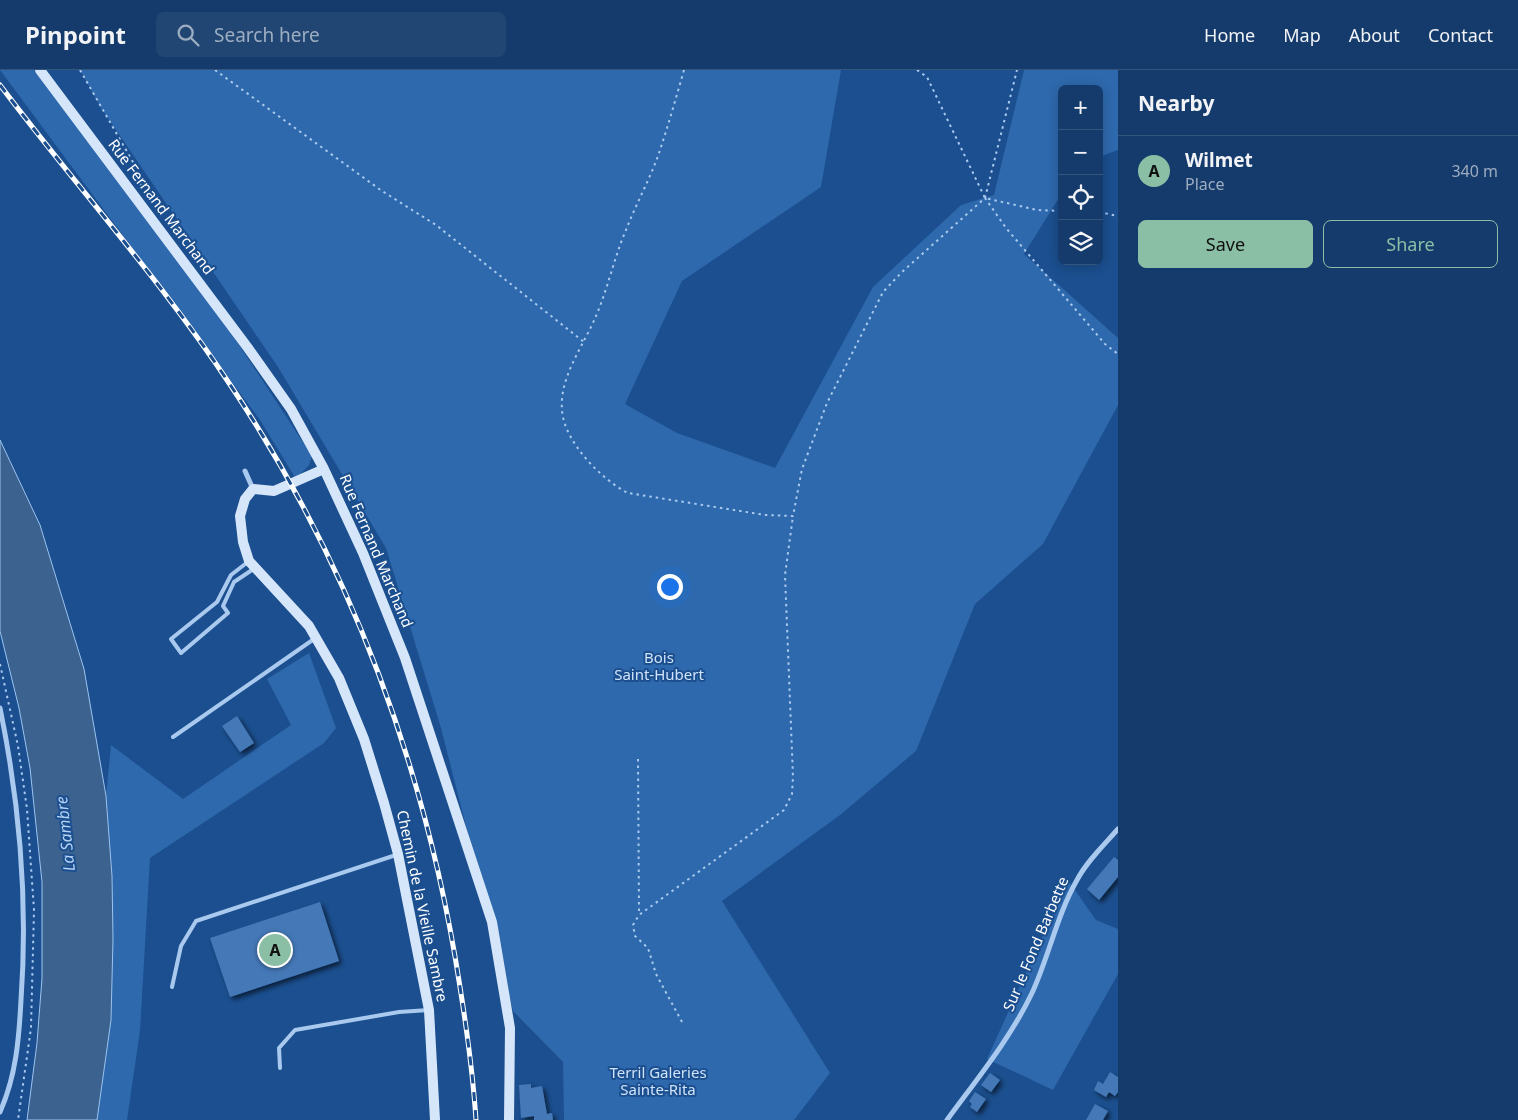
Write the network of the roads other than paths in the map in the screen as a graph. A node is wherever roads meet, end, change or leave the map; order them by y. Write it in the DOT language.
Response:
graph roads {
  1 [pos="40,70"];
  2 [pos="324,469"];
  3 [pos="245,471"];
  4 [pos="252,489"];
  5 [pos="252,564"];
  6 [pos="316,638"];
  7 [pos="0,708"];
  8 [pos="173,738"];
  9 [pos="1118,829"];
  10 [pos="398,854"];
  11 [pos="172,987"];
  12 [pos="429,1010"];
  13 [pos="280,1068"];
  14 [pos="0,1112"];
  15 [pos="435,1120"];
  16 [pos="510,1120"];
  17 [pos="946,1120"];
  1 -- 2 [label="street, Rue Fernand Marchand"];
  2 -- 4 [label="street"];
  2 -- 16 [label="street, Rue Fernand Marchand"];
  3 -- 4 [label="street"];
  4 -- 5 [label="street, Chemin de la Vieille Sambre"];
  5 -- 5 [label="lane"];
  5 -- 6 [label="street, Chemin de la Vieille Sambre"];
  6 -- 8 [label="lane"];
  6 -- 10 [label="street, Chemin de la Vieille Sambre"];
  7 -- 14 [label="street"];
  9 -- 17 [label="street, Sur le Fond Barbette"];
  10 -- 11 [label="lane"];
  10 -- 12 [label="street, Chemin de la Vieille Sambre"];
  12 -- 13 [label="lane"];
  12 -- 15 [label="street, Chemin de la Vieille Sambre"];
}
